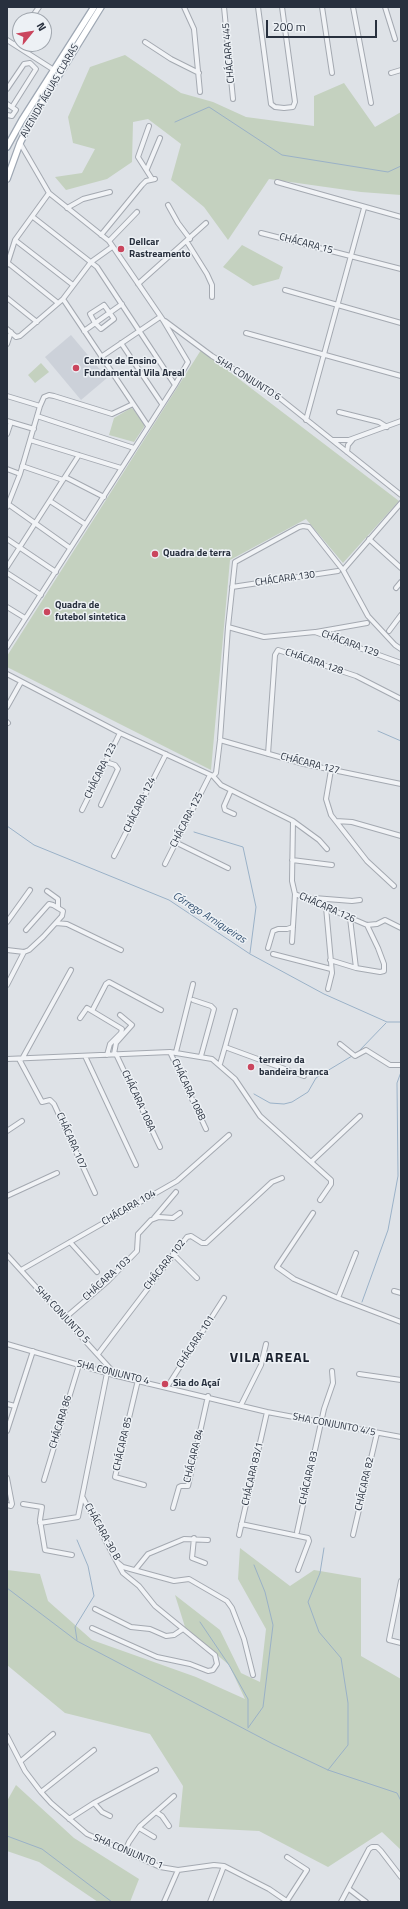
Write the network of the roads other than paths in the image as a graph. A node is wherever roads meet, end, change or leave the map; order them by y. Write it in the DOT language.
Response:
graph roads {
  1 [pos="94,7"];
  2 [pos="101,7"];
  3 [pos="184,7"];
  4 [pos="224,7"];
  5 [pos="258,7"];
  6 [pos="282,7"];
  7 [pos="322,7"];
  8 [pos="352,7"];
  9 [pos="385,7"];
  10 [pos="395,39"];
  11 [pos="145,42"];
  12 [pos="26,52"];
  13 [pos="35,58"];
  14 [pos="31,64"];
  15 [pos="54,70"];
  16 [pos="401,70"];
  17 [pos="199,73"];
  18 [pos="332,73"];
  19 [pos="391,73"];
  20 [pos="7,89"];
  21 [pos="200,92"];
  22 [pos="233,99"];
  23 [pos="371,103"];
  24 [pos="7,104"];
  25 [pos="12,107"];
  26 [pos="7,115"];
  27 [pos="22,120"];
  28 [pos="29,126"];
  29 [pos="149,126"];
  30 [pos="160,138"];
  31 [pos="20,143"];
  32 [pos="7,147"];
  33 [pos="18,149"];
  34 [pos="24,151"];
  35 [pos="147,169"];
  36 [pos="7,179"];
  37 [pos="277,182"];
  38 [pos="110,192"];
  39 [pos="49,194"];
  40 [pos="168,204"];
  41 [pos="66,208"];
  42 [pos="364,208"];
  43 [pos="137,212"];
  44 [pos="33,217"];
  45 [pos="401,217"];
  46 [pos="206,223"];
  47 [pos="261,233"];
  48 [pos="101,235"];
  49 [pos="15,240"];
  50 [pos="188,240"];
  51 [pos="109,241"];
  52 [pos="112,247"];
  53 [pos="350,256"];
  54 [pos="91,262"];
  55 [pos="7,264"];
  56 [pos="401,269"];
  57 [pos="138,284"];
  58 [pos="73,285"];
  59 [pos="285,290"];
  60 [pos="212,297"];
  61 [pos="7,298"];
  62 [pos="63,298"];
  63 [pos="58,303"];
  64 [pos="122,304"];
  65 [pos="337,305"];
  66 [pos="110,312"];
  67 [pos="162,318"];
  68 [pos="37,322"];
  69 [pos="95,323"];
  70 [pos="401,323"];
  71 [pos="9,331"];
  72 [pos="84,331"];
  73 [pos="140,331"];
  74 [pos="246,333"];
  75 [pos="121,343"];
  76 [pos="7,344"];
  77 [pos="324,356"];
  78 [pos="101,357"];
  79 [pos="401,376"];
  80 [pos="175,385"];
  81 [pos="7,396"];
  82 [pos="133,404"];
  83 [pos="162,404"];
  84 [pos="40,406"];
  85 [pos="339,412"];
  86 [pos="37,416"];
  87 [pos="306,420"];
  88 [pos="9,421"];
  89 [pos="401,421"];
  90 [pos="148,426"];
  91 [pos="387,427"];
  92 [pos="34,429"];
  93 [pos="7,434"];
  94 [pos="353,439"];
  95 [pos="30,440"];
  96 [pos="333,440"];
  97 [pos="134,448"];
  98 [pos="347,452"];
  99 [pos="79,455"];
  100 [pos="22,466"];
  101 [pos="121,468"];
  102 [pos="7,470"];
  103 [pos="20,474"];
  104 [pos="64,478"];
  105 [pos="401,495"];
  106 [pos="104,497"];
  107 [pos="50,501"];
  108 [pos="401,504"];
  109 [pos="8,506"];
  110 [pos="35,523"];
  111 [pos="85,524"];
  112 [pos="7,539"];
  113 [pos="369,539"];
  114 [pos="20,547"];
  115 [pos="70,548"];
  116 [pos="7,567"];
  117 [pos="401,568"];
  118 [pos="343,570"];
  119 [pos="338,571"];
  120 [pos="7,572"];
  121 [pos="56,572"];
  122 [pos="401,582"];
  123 [pos="232,586"];
  124 [pos="396,588"];
  125 [pos="41,595"];
  126 [pos="7,607"];
  127 [pos="401,615"];
  128 [pos="25,618"];
  129 [pos="367,623"];
  130 [pos="228,627"];
  131 [pos="389,631"];
  132 [pos="315,632"];
  133 [pos="9,641"];
  134 [pos="7,647"];
  135 [pos="401,649"];
  136 [pos="401,663"];
  137 [pos="7,674"];
  138 [pos="21,682"];
  139 [pos="401,699"];
  140 [pos="7,707"];
  141 [pos="120,733"];
  142 [pos="220,740"];
  143 [pos="166,754"];
  144 [pos="268,754"];
  145 [pos="106,762"];
  146 [pos="331,770"];
  147 [pos="211,776"];
  148 [pos="401,784"];
  149 [pos="231,790"];
  150 [pos="101,805"];
  151 [pos="82,810"];
  152 [pos="234,814"];
  153 [pos="293,821"];
  154 [pos="336,821"];
  155 [pos="401,836"];
  156 [pos="175,842"];
  157 [pos="327,848"];
  158 [pos="114,856"];
  159 [pos="292,860"];
  160 [pos="165,864"];
  161 [pos="332,865"];
  162 [pos="228,868"];
  163 [pos="394,886"];
  164 [pos="30,890"];
  165 [pos="47,891"];
  166 [pos="295,894"];
  167 [pos="311,900"];
  168 [pos="360,900"];
  169 [pos="326,907"];
  170 [pos="58,908"];
  171 [pos="350,918"];
  172 [pos="7,922"];
  173 [pos="56,923"];
  174 [pos="366,925"];
  175 [pos="293,927"];
  176 [pos="401,928"];
  177 [pos="26,930"];
  178 [pos="292,942"];
  179 [pos="268,948"];
  180 [pos="7,950"];
  181 [pos="121,950"];
  182 [pos="24,952"];
  183 [pos="273,954"];
  184 [pos="330,960"];
  185 [pos="356,968"];
  186 [pos="331,969"];
  187 [pos="72,970"];
  188 [pos="193,984"];
  189 [pos="7,985"];
  190 [pos="328,989"];
  191 [pos="193,1000"];
  192 [pos="161,1010"];
  193 [pos="92,1011"];
  194 [pos="235,1011"];
  195 [pos="120,1015"];
  196 [pos="80,1018"];
  197 [pos="340,1044"];
  198 [pos="225,1047"];
  199 [pos="170,1052"];
  200 [pos="176,1052"];
  201 [pos="115,1054"];
  202 [pos="107,1055"];
  203 [pos="85,1056"];
  204 [pos="201,1056"];
  205 [pos="7,1059"];
  206 [pos="21,1059"];
  207 [pos="220,1064"];
  208 [pos="401,1065"];
  209 [pos="304,1076"];
  210 [pos="360,1116"];
  211 [pos="22,1121"];
  212 [pos="206,1129"];
  213 [pos="7,1131"];
  214 [pos="229,1135"];
  215 [pos="160,1147"];
  216 [pos="311,1162"];
  217 [pos="136,1165"];
  218 [pos="57,1173"];
  219 [pos="282,1178"];
  220 [pos="176,1192"];
  221 [pos="95,1193"];
  222 [pos="7,1196"];
  223 [pos="320,1200"];
  224 [pos="180,1212"];
  225 [pos="313,1213"];
  226 [pos="154,1218"];
  227 [pos="70,1242"];
  228 [pos="356,1253"];
  229 [pos="173,1254"];
  230 [pos="7,1255"];
  231 [pos="21,1270"];
  232 [pos="98,1272"];
  233 [pos="197,1278"];
  234 [pos="394,1291"];
  235 [pos="401,1293"];
  236 [pos="224,1298"];
  237 [pos="338,1298"];
  238 [pos="65,1318"];
  239 [pos="401,1322"];
  240 [pos="7,1344"];
  241 [pos="266,1344"];
  242 [pos="33,1351"];
  243 [pos="98,1354"];
  244 [pos="107,1364"];
  245 [pos="79,1365"];
  246 [pos="101,1371"];
  247 [pos="332,1371"];
  248 [pos="107,1373"];
  249 [pos="359,1374"];
  250 [pos="117,1376"];
  251 [pos="138,1380"];
  252 [pos="401,1380"];
  253 [pos="167,1387"];
  254 [pos="208,1396"];
  255 [pos="7,1404"];
  256 [pos="241,1405"];
  257 [pos="15,1406"];
  258 [pos="267,1412"];
  259 [pos="322,1423"];
  260 [pos="7,1431"];
  261 [pos="377,1433"];
  262 [pos="401,1438"];
  263 [pos="7,1478"];
  264 [pos="44,1480"];
  265 [pos="144,1485"];
  266 [pos="83,1498"];
  267 [pos="23,1504"];
  268 [pos="7,1505"];
  269 [pos="174,1508"];
  270 [pos="40,1523"];
  271 [pos="241,1524"];
  272 [pos="297,1532"];
  273 [pos="239,1535"];
  274 [pos="353,1535"];
  275 [pos="194,1538"];
  276 [pos="208,1540"];
  277 [pos="72,1555"];
  278 [pos="117,1562"];
  279 [pos="205,1563"];
  280 [pos="135,1570"];
  281 [pos="298,1570"];
  282 [pos="401,1581"];
  283 [pos="400,1589"];
  284 [pos="95,1609"];
  285 [pos="92,1628"];
  286 [pos="183,1629"];
  287 [pos="401,1643"];
  288 [pos="253,1675"];
  289 [pos="53,1734"];
  290 [pos="7,1736"];
  291 [pos="94,1750"];
  292 [pos="21,1761"];
  293 [pos="156,1770"];
  294 [pos="41,1792"];
  295 [pos="174,1796"];
  296 [pos="94,1803"];
  297 [pos="156,1812"];
  298 [pos="110,1816"];
  299 [pos="68,1819"];
  300 [pos="169,1826"];
  301 [pos="139,1828"];
  302 [pos="154,1837"];
  303 [pos="125,1851"];
  304 [pos="287,1857"];
  305 [pos="224,1866"];
  306 [pos="178,1870"];
  307 [pos="401,1877"];
  308 [pos="349,1889"];
  309 [pos="164,1902"];
  310 [pos="210,1902"];
  311 [pos="287,1902"];
  312 [pos="341,1902"];
  313 [pos="366,1902"];
  1 -- 15 [label="main road, AVENIDA ÁGUAS CLARAS"];
  2 -- 28 [label="main road, AVENIDA ÁGUAS CLARAS"];
  3 -- 17 [label="street"];
  4 -- 22 [label="street, CHÁCARA 445"];
  5 -- 6 [label="street"];
  7 -- 18 [label="street"];
  8 -- 23 [label="street"];
  9 -- 10 [label="street"];
  11 -- 17 [label="street"];
  12 -- 13 [label="street"];
  13 -- 14 [label="street"];
  13 -- 15 [label="street"];
  14 -- 20 [label="street"];
  14 -- 25 [label="street"];
  15 -- 27 [label="main road, AVENIDA ÁGUAS CLARAS"];
  16 -- 19 [label="street"];
  17 -- 21 [label="street"];
  24 -- 25 [label="street"];
  25 -- 26 [label="street"];
  27 -- 28 [label="main road"];
  27 -- 32 [label="main road, AVENIDA ÁGUAS CLARAS"];
  28 -- 31 [label="main road, AVENIDA ÁGUAS CLARAS"];
  29 -- 35 [label="street"];
  30 -- 35 [label="street"];
  31 -- 33 [label="main road, AVENIDA ÁGUAS CLARAS"];
  31 -- 34 [label="street"];
  33 -- 34 [label="street"];
  33 -- 36 [label="main road, AVENIDA ÁGUAS CLARAS"];
  34 -- 39 [label="street"];
  35 -- 48 [label="street"];
  37 -- 42 [label="street"];
  38 -- 41 [label="street"];
  39 -- 41 [label="street"];
  39 -- 44 [label="street"];
  40 -- 50 [label="street"];
  41 -- 48 [label="street"];
  42 -- 45 [label="street"];
  42 -- 53 [label="street"];
  43 -- 51 [label="street"];
  44 -- 49 [label="street"];
  44 -- 54 [label="street"];
  46 -- 50 [label="street"];
  47 -- 53 [label="street, CHÁCARA 15"];
  48 -- 51 [label="street"];
  49 -- 55 [label="street"];
  49 -- 58 [label="street"];
  50 -- 57 [label="street"];
  50 -- 60 [label="street"];
  51 -- 52 [label="street"];
  52 -- 54 [label="street"];
  52 -- 57 [label="street"];
  53 -- 56 [label="street, CHÁCARA 15"];
  53 -- 65 [label="street"];
  54 -- 58 [label="street"];
  54 -- 64 [label="street"];
  55 -- 63 [label="street"];
  57 -- 67 [label="street"];
  58 -- 62 [label="street"];
  59 -- 65 [label="street"];
  61 -- 68 [label="street"];
  62 -- 63 [label="street"];
  62 -- 72 [label="street"];
  63 -- 68 [label="street"];
  64 -- 66 [label="street"];
  64 -- 73 [label="street"];
  65 -- 70 [label="street"];
  65 -- 77 [label="street"];
  66 -- 69 [label="street"];
  66 -- 69 [label="street"];
  66 -- 69 [label="street"];
  67 -- 73 [label="street"];
  67 -- 80 [label="street"];
  67 -- 87 [label="street, SHA CONJUNTO 6"];
  68 -- 71 [label="street"];
  69 -- 72 [label="street"];
  71 -- 76 [label="street"];
  72 -- 78 [label="street"];
  73 -- 75 [label="street"];
  73 -- 80 [label="street"];
  74 -- 77 [label="street"];
  75 -- 78 [label="street"];
  75 -- 83 [label="street"];
  77 -- 79 [label="street"];
  77 -- 87 [label="street"];
  78 -- 82 [label="street"];
  80 -- 83 [label="street"];
  81 -- 84 [label="street"];
  82 -- 84 [label="street"];
  82 -- 90 [label="street"];
  83 -- 90 [label="street"];
  84 -- 86 [label="street"];
  85 -- 91 [label="street"];
  86 -- 92 [label="street"];
  86 -- 97 [label="street"];
  87 -- 96 [label="street, SHA CONJUNTO 6"];
  88 -- 92 [label="street"];
  88 -- 93 [label="street"];
  89 -- 91 [label="street"];
  90 -- 97 [label="street"];
  91 -- 94 [label="street"];
  92 -- 95 [label="street"];
  94 -- 96 [label="street"];
  94 -- 98 [label="street"];
  95 -- 99 [label="street"];
  95 -- 100 [label="street"];
  96 -- 98 [label="street, SHA CONJUNTO 6"];
  97 -- 101 [label="street"];
  98 -- 105 [label="street, SHA CONJUNTO 6"];
  99 -- 101 [label="street"];
  99 -- 104 [label="street"];
  100 -- 103 [label="street"];
  100 -- 104 [label="street"];
  101 -- 106 [label="street"];
  102 -- 103 [label="street"];
  103 -- 109 [label="street"];
  104 -- 106 [label="street"];
  104 -- 107 [label="street"];
  106 -- 111 [label="street"];
  107 -- 110 [label="street"];
  107 -- 111 [label="street"];
  108 -- 113 [label="street"];
  109 -- 110 [label="street"];
  110 -- 114 [label="street"];
  110 -- 115 [label="street"];
  111 -- 115 [label="street"];
  112 -- 114 [label="street"];
  113 -- 117 [label="street"];
  113 -- 118 [label="street"];
  114 -- 116 [label="street"];
  114 -- 121 [label="street"];
  115 -- 121 [label="street"];
  118 -- 123 [label="street, CHÁCARA 125"];
  118 -- 135 [label="street"];
  119 -- 123 [label="street, CHÁCARA 130"];
  120 -- 125 [label="street"];
  121 -- 125 [label="street"];
  122 -- 124 [label="street"];
  123 -- 130 [label="street, CHÁCARA 125"];
  125 -- 128 [label="street"];
  126 -- 128 [label="street"];
  127 -- 131 [label="street"];
  128 -- 133 [label="street"];
  129 -- 132 [label="street"];
  130 -- 132 [label="street, CHÁCARA 129"];
  130 -- 142 [label="street, CHÁCARA 125"];
  132 -- 136 [label="street, CHÁCARA 129"];
  133 -- 134 [label="street"];
  137 -- 138 [label="street"];
  138 -- 140 [label="street"];
  138 -- 141 [label="street"];
  139 -- 144 [label="street, CHÁCARA 128"];
  141 -- 143 [label="street"];
  141 -- 145 [label="street, CHÁCARA 123"];
  142 -- 144 [label="street, CHÁCARA 127"];
  142 -- 147 [label="street, CHÁCARA 125"];
  143 -- 147 [label="street"];
  143 -- 158 [label="street, CHÁCARA 124"];
  144 -- 146 [label="street, CHÁCARA 127"];
  145 -- 150 [label="street"];
  145 -- 151 [label="street, CHÁCARA 123"];
  146 -- 148 [label="street, CHÁCARA 127"];
  146 -- 154 [label="street"];
  147 -- 149 [label="street"];
  147 -- 156 [label="street, CHÁCARA 125"];
  149 -- 152 [label="street"];
  149 -- 153 [label="street"];
  153 -- 157 [label="street"];
  153 -- 159 [label="street, CHÁCARA 126"];
  154 -- 155 [label="street"];
  154 -- 163 [label="street"];
  156 -- 160 [label="street, CHÁCARA 125"];
  156 -- 162 [label="street"];
  159 -- 161 [label="street"];
  159 -- 166 [label="street, CHÁCARA 126"];
  164 -- 172 [label="street"];
  165 -- 170 [label="street"];
  166 -- 167 [label="street, CHÁCARA 126"];
  166 -- 175 [label="street"];
  167 -- 168 [label="street"];
  167 -- 169 [label="street, CHÁCARA 126"];
  169 -- 171 [label="street, CHÁCARA 126"];
  169 -- 184 [label="street"];
  170 -- 173 [label="street"];
  170 -- 177 [label="street"];
  171 -- 174 [label="street, CHÁCARA 126"];
  171 -- 185 [label="street"];
  173 -- 181 [label="street"];
  173 -- 182 [label="street"];
  174 -- 176 [label="street, CHÁCARA 126"];
  174 -- 185 [label="street"];
  175 -- 178 [label="street"];
  175 -- 179 [label="street"];
  180 -- 182 [label="street"];
  182 -- 189 [label="street"];
  183 -- 186 [label="street"];
  184 -- 185 [label="street"];
  184 -- 186 [label="street"];
  186 -- 190 [label="street"];
  187 -- 206 [label="street"];
  188 -- 200 [label="street"];
  191 -- 204 [label="street"];
  192 -- 193 [label="street"];
  193 -- 196 [label="street"];
  193 -- 202 [label="street"];
  194 -- 198 [label="street"];
  195 -- 201 [label="street"];
  197 -- 208 [label="street"];
  198 -- 207 [label="street"];
  198 -- 209 [label="street"];
  199 -- 200 [label="street"];
  199 -- 201 [label="street"];
  199 -- 212 [label="street, CHÁCARA 108B"];
  200 -- 204 [label="street"];
  201 -- 202 [label="street"];
  201 -- 215 [label="street, CHÁCARA 108A"];
  202 -- 203 [label="street"];
  203 -- 206 [label="street"];
  203 -- 217 [label="street"];
  204 -- 207 [label="street"];
  205 -- 206 [label="street"];
  206 -- 221 [label="street, CHÁCARA 107"];
  207 -- 216 [label="street"];
  210 -- 216 [label="street"];
  211 -- 213 [label="street"];
  214 -- 227 [label="street, CHÁCARA 104"];
  216 -- 223 [label="street"];
  218 -- 222 [label="street"];
  219 -- 229 [label="street, CHÁCARA 102"];
  220 -- 226 [label="street, CHÁCARA 103"];
  224 -- 226 [label="street"];
  225 -- 237 [label="street"];
  226 -- 238 [label="street, CHÁCARA 103"];
  227 -- 231 [label="street, CHÁCARA 104"];
  227 -- 232 [label="street"];
  228 -- 237 [label="street"];
  229 -- 233 [label="street"];
  229 -- 243 [label="street, CHÁCARA 102"];
  230 -- 231 [label="street, SHA CONJUNTO 5"];
  231 -- 238 [label="street, SHA CONJUNTO 5"];
  234 -- 235 [label="street"];
  236 -- 253 [label="street, CHÁCARA 101"];
  237 -- 239 [label="street"];
  238 -- 243 [label="street, SHA CONJUNTO 5"];
  240 -- 242 [label="street, SHA CONJUNTO 4"];
  241 -- 256 [label="street"];
  242 -- 245 [label="street, SHA CONJUNTO 4"];
  242 -- 257 [label="street"];
  243 -- 244 [label="street, SHA CONJUNTO 5"];
  244 -- 246 [label="street"];
  244 -- 250 [label="street, SHA CONJUNTO 5"];
  245 -- 246 [label="street, SHA CONJUNTO 4"];
  245 -- 264 [label="street, CHÁCARA 86"];
  246 -- 248 [label="street, SHA CONJUNTO 4"];
  247 -- 259 [label="street, CHÁCARA 83"];
  248 -- 250 [label="street, SHA CONJUNTO 4"];
  248 -- 266 [label="street"];
  249 -- 252 [label="street"];
  250 -- 251 [label="street, SHA CONJUNTO 4"];
  251 -- 253 [label="street, SHA CONJUNTO 4"];
  251 -- 265 [label="street, CHÁCARA 85"];
  253 -- 254 [label="street, SHA CONJUNTO 4"];
  254 -- 256 [label="street, SHA CONJUNTO 4"];
  254 -- 269 [label="street, CHÁCARA 84"];
  255 -- 257 [label="street"];
  256 -- 258 [label="street, SHA CONJUNTO 4"];
  257 -- 260 [label="street"];
  258 -- 259 [label="street, SHA CONJUNTO 4/5"];
  258 -- 271 [label="street, CHÁCARA 83/1"];
  259 -- 261 [label="street, SHA CONJUNTO 4/5"];
  259 -- 272 [label="street, CHÁCARA 83"];
  261 -- 262 [label="street, SHA CONJUNTO 4/5"];
  261 -- 274 [label="street, CHÁCARA 82"];
  263 -- 268 [label="street"];
  266 -- 270 [label="street"];
  266 -- 278 [label="street, CHÁCARA 30 B"];
  267 -- 270 [label="street"];
  270 -- 277 [label="street"];
  271 -- 273 [label="street, CHÁCARA 83/1"];
  271 -- 281 [label="street"];
  275 -- 276 [label="street"];
  275 -- 279 [label="street"];
  275 -- 280 [label="street"];
  278 -- 280 [label="street, CHÁCARA 30 B"];
  278 -- 286 [label="street"];
  280 -- 288 [label="street, CHÁCARA 30 B"];
  282 -- 283 [label="street"];
  283 -- 287 [label="street"];
  284 -- 286 [label="street"];
  285 -- 286 [label="street"];
  289 -- 292 [label="street"];
  290 -- 292 [label="street, SHA CONJUNTO 1"];
  291 -- 294 [label="street"];
  292 -- 294 [label="street, SHA CONJUNTO 1"];
  293 -- 296 [label="street"];
  294 -- 299 [label="street, SHA CONJUNTO 1"];
  295 -- 297 [label="street"];
  296 -- 298 [label="street"];
  296 -- 299 [label="street"];
  297 -- 300 [label="street"];
  297 -- 301 [label="street"];
  299 -- 303 [label="street, SHA CONJUNTO 1"];
  301 -- 302 [label="street"];
  301 -- 303 [label="street"];
  303 -- 306 [label="street, SHA CONJUNTO 1"];
  304 -- 311 [label="street"];
  305 -- 306 [label="street, SHA CONJUNTO 1"];
  305 -- 310 [label="street"];
  305 -- 311 [label="street, SHA CONJUNTO 1"];
  306 -- 309 [label="street"];
  307 -- 308 [label="street"];
  308 -- 312 [label="street"];
  308 -- 313 [label="street"];
}
